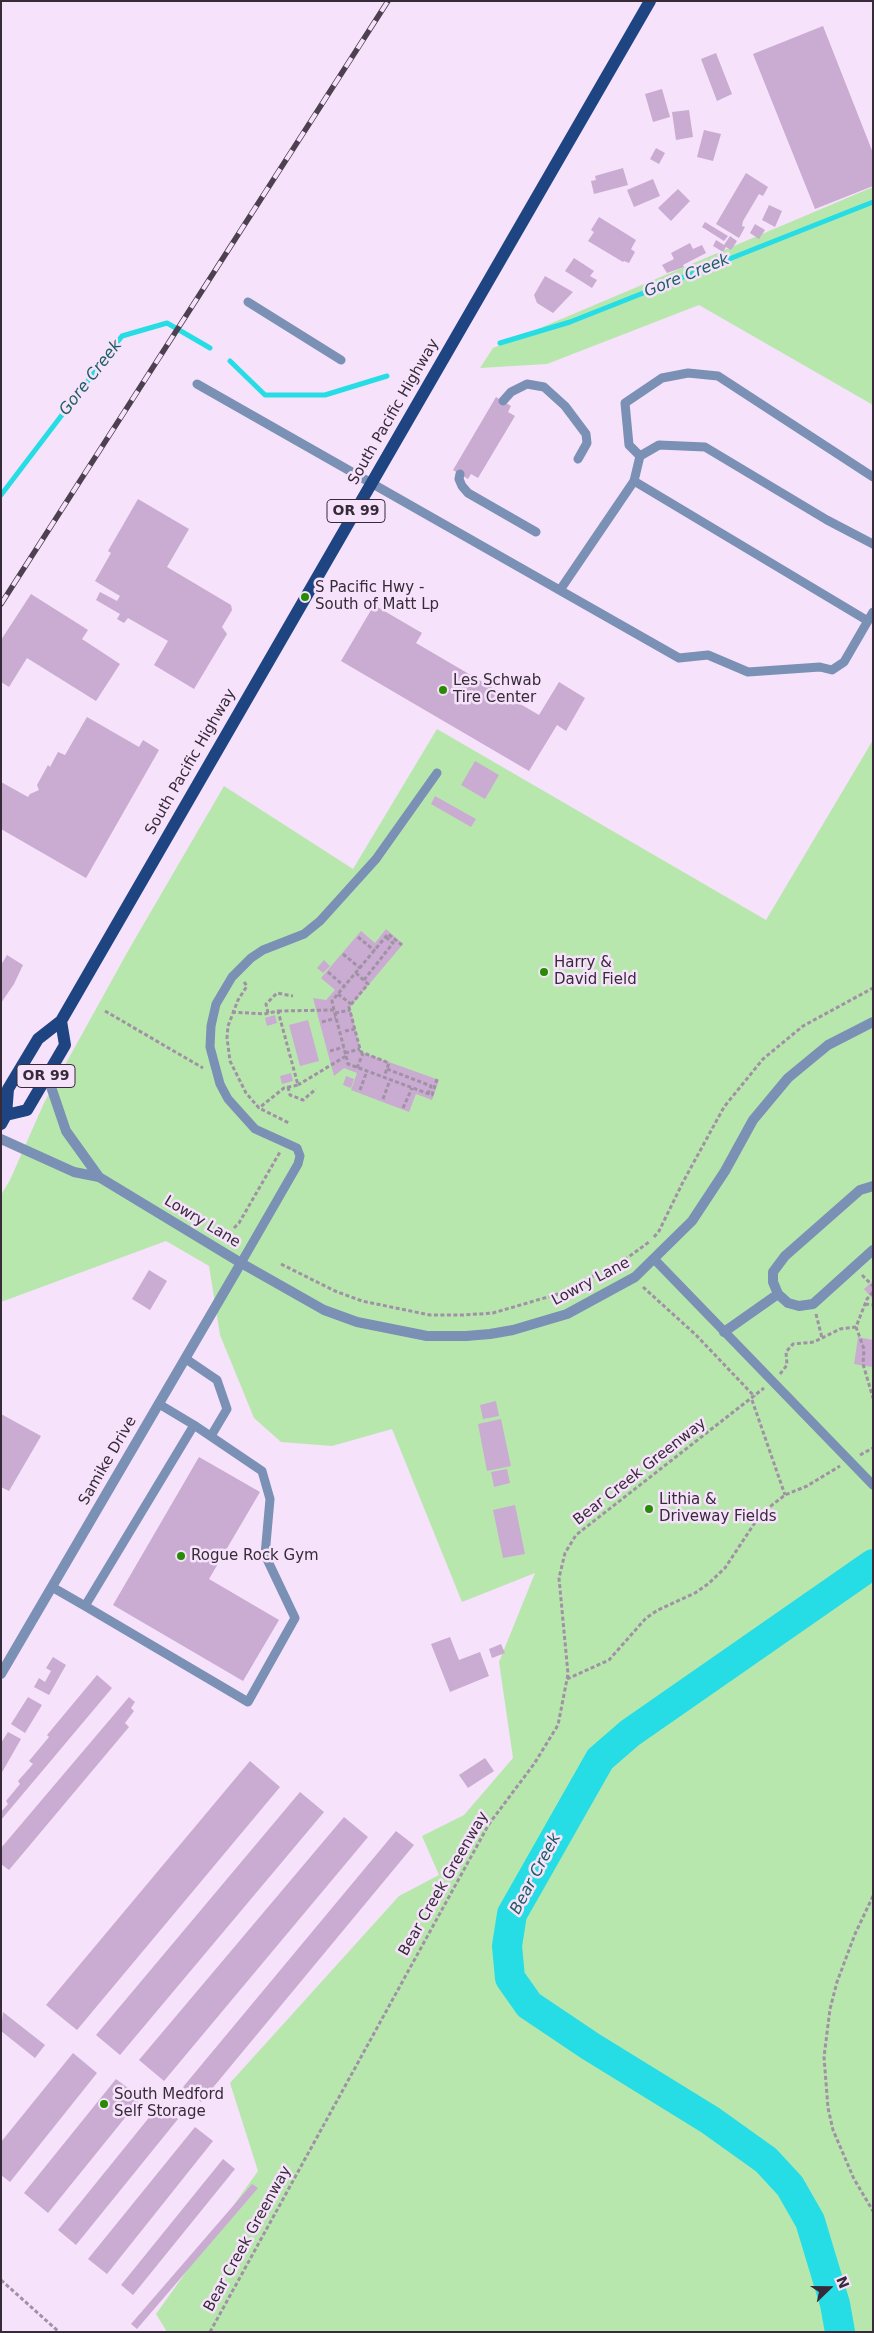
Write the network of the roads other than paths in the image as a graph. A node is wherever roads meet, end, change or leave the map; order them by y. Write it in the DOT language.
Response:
graph roads {
  1 [pos="650,1"];
  2 [pos="248,302"];
  3 [pos="341,360"];
  4 [pos="197,384"];
  5 [pos="503,401"];
  6 [pos="640,456"];
  7 [pos="578,459"];
  8 [pos="460,474"];
  9 [pos="873,477"];
  10 [pos="634,481"];
  11 [pos="372,484"];
  12 [pos="536,532"];
  13 [pos="873,544"];
  14 [pos="560,590"];
  15 [pos="873,612"];
  16 [pos="868,621"];
  17 [pos="437,772"];
  18 [pos="61,1021"];
  19 [pos="873,1022"];
  20 [pos="47,1075"];
  21 [pos="4,1120"];
  22 [pos="1,1139"];
  23 [pos="99,1177"];
  24 [pos="873,1186"];
  25 [pos="873,1250"];
  26 [pos="655,1260"];
  27 [pos="241,1263"];
  28 [pos="778,1294"];
  29 [pos="724,1332"];
  30 [pos="186,1358"];
  31 [pos="159,1404"];
  32 [pos="194,1426"];
  33 [pos="211,1436"];
  34 [pos="873,1484"];
  35 [pos="52,1587"];
  36 [pos="85,1606"];
  37 [pos="1,1674"];
  1 -- 11 [label="main road, South Pacific Highway / OR 99"];
  2 -- 3 [label="lane"];
  4 -- 11 [label="lane"];
  5 -- 7 [label="lane"];
  6 -- 9 [label="lane"];
  6 -- 10 [label="lane"];
  6 -- 13 [label="lane"];
  8 -- 12 [label="lane"];
  10 -- 14 [label="lane"];
  10 -- 16 [label="lane"];
  11 -- 14 [label="lane"];
  11 -- 18 [label="main road, South Pacific Highway / OR 99"];
  14 -- 16 [label="lane"];
  15 -- 16 [label="lane"];
  17 -- 27 [label="lane"];
  18 -- 20 [label="main road, South Pacific Highway / OR 99"];
  18 -- 21 [label="main road, South Pacific Highway / OR 99"];
  19 -- 26 [label="street, Lowry Lane"];
  20 -- 21 [label="main road, South Pacific Highway / OR 99"];
  20 -- 23 [label="street, Lowry Lane"];
  22 -- 23 [label="street, Lowry Lane"];
  23 -- 27 [label="street, Lowry Lane"];
  24 -- 28 [label="street"];
  25 -- 28 [label="street"];
  26 -- 27 [label="street, Lowry Lane"];
  26 -- 29 [label="lane"];
  27 -- 30 [label="street, Samike Drive"];
  28 -- 29 [label="street"];
  29 -- 34 [label="lane"];
  30 -- 31 [label="street, Samike Drive"];
  30 -- 33 [label="lane"];
  31 -- 32 [label="lane"];
  31 -- 35 [label="street, Samike Drive"];
  32 -- 33 [label="lane"];
  32 -- 36 [label="lane"];
  33 -- 36 [label="lane"];
  35 -- 36 [label="lane"];
  35 -- 37 [label="street, Samike Drive"];
}
